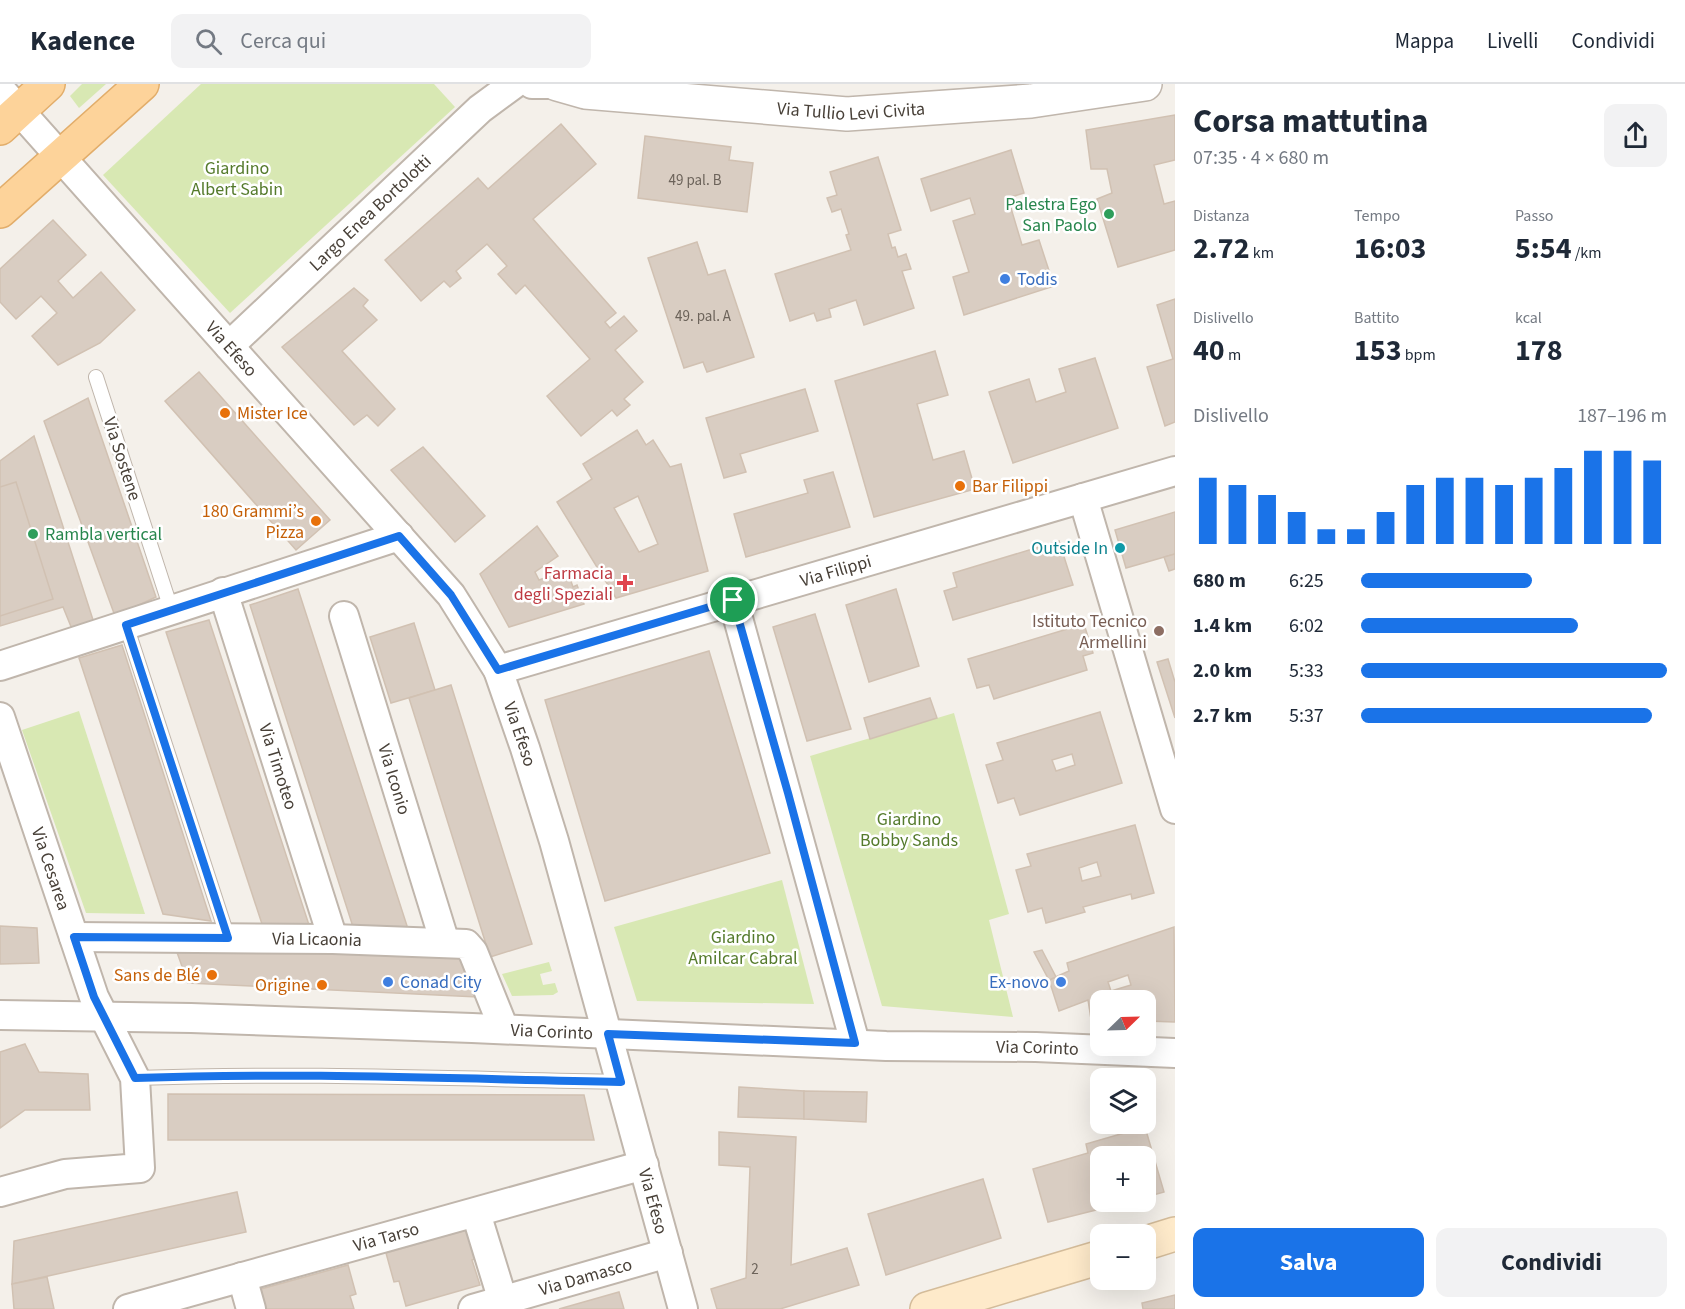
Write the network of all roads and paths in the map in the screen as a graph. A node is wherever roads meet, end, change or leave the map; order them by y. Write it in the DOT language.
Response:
graph roads {
  1 [pos="48,84"];
  2 [pos="142,84"];
  3 [pos="514,84"];
  4 [pos="532,84"];
  5 [pos="551,84"];
  6 [pos="557,84"];
  7 [pos="1145,84"];
  8 [pos="6,109"];
  9 [pos="60,158"];
  10 [pos="0,211"];
  11 [pos="229,346"];
  12 [pos="96,378"];
  13 [pos="1175,471"];
  14 [pos="1083,498"];
  15 [pos="399,536"];
  16 [pos="223,592"];
  17 [pos="733,600"];
  18 [pos="171,609"];
  19 [pos="344,616"];
  20 [pos="126,625"];
  21 [pos="0,666"];
  22 [pos="498,670"];
  23 [pos="0,717"];
  24 [pos="1175,809"];
  25 [pos="74,937"];
  26 [pos="228,938"];
  27 [pos="333,939"];
  28 [pos="445,943"];
  29 [pos="0,1015"];
  30 [pos="106,1018"];
  31 [pos="504,1029"];
  32 [pos="608,1034"];
  33 [pos="855,1043"];
  34 [pos="1175,1053"];
  35 [pos="135,1078"];
  36 [pos="621,1082"];
  37 [pos="644,1165"];
  38 [pos="0,1192"];
  39 [pos="476,1213"];
  40 [pos="1175,1234"];
  41 [pos="1156,1240"];
  42 [pos="668,1253"];
  43 [pos="1090,1260"];
  44 [pos="242,1277"];
  45 [pos="503,1301"];
  46 [pos="128,1309"];
  47 [pos="251,1309"];
  48 [pos="473,1309"];
  49 [pos="683,1309"];
  50 [pos="927,1309"];
  1 -- 8 [label="main road"];
  2 -- 9 [label="main road"];
  3 -- 11 [label="street, Largo Enea Bortolotti"];
  4 -- 5 [label="street"];
  6 -- 7 [label="street, Via Tullio Levi Civita"];
  8 -- 9 [label="street, Via Efeso"];
  9 -- 10 [label="main road"];
  9 -- 11 [label="street, Via Efeso"];
  11 -- 15 [label="street, Via Efeso"];
  12 -- 18 [label="lane, Via Sostene"];
  13 -- 14 [label="street, Via Filippi"];
  14 -- 17 [label="street, Via Filippi"];
  14 -- 24 [label="street"];
  15 -- 16 [label="street"];
  15 -- 22 [label="street, Via Efeso"];
  16 -- 18 [label="street"];
  16 -- 27 [label="street, Via Timoteo"];
  17 -- 22 [label="street, Via Filippi"];
  17 -- 33 [label="street"];
  18 -- 20 [label="street"];
  19 -- 28 [label="street, Via Iconio"];
  20 -- 21 [label="street"];
  20 -- 26 [label="lane"];
  22 -- 32 [label="street, Via Efeso"];
  23 -- 25 [label="street, Via Cesarea"];
  25 -- 26 [label="street, Via Licaonia"];
  25 -- 30 [label="street, Via Cesarea"];
  26 -- 27 [label="street, Via Licaonia"];
  27 -- 28 [label="street, Via Licaonia"];
  28 -- 31 [label="street, Via Licaonia"];
  29 -- 30 [label="street, Via Corinto"];
  30 -- 31 [label="street, Via Corinto"];
  30 -- 35 [label="street, Via Cesarea"];
  31 -- 32 [label="street, Via Corinto"];
  32 -- 33 [label="street, Via Corinto"];
  32 -- 36 [label="street, Via Efeso"];
  33 -- 34 [label="street, Via Corinto"];
  35 -- 36 [label="lane"];
  35 -- 38 [label="street"];
  36 -- 37 [label="street, Via Efeso"];
  37 -- 39 [label="street, Via Tarso"];
  37 -- 42 [label="street, Via Efeso"];
  39 -- 44 [label="street, Via Tarso"];
  39 -- 45 [label="street"];
  40 -- 41 [label="main road"];
  42 -- 45 [label="street, Via Damasco"];
  42 -- 49 [label="street, Via Efeso"];
  43 -- 50 [label="main road"];
  44 -- 46 [label="street, Via Tarso"];
  44 -- 47 [label="street"];
  45 -- 48 [label="street, Via Damasco"];
}
